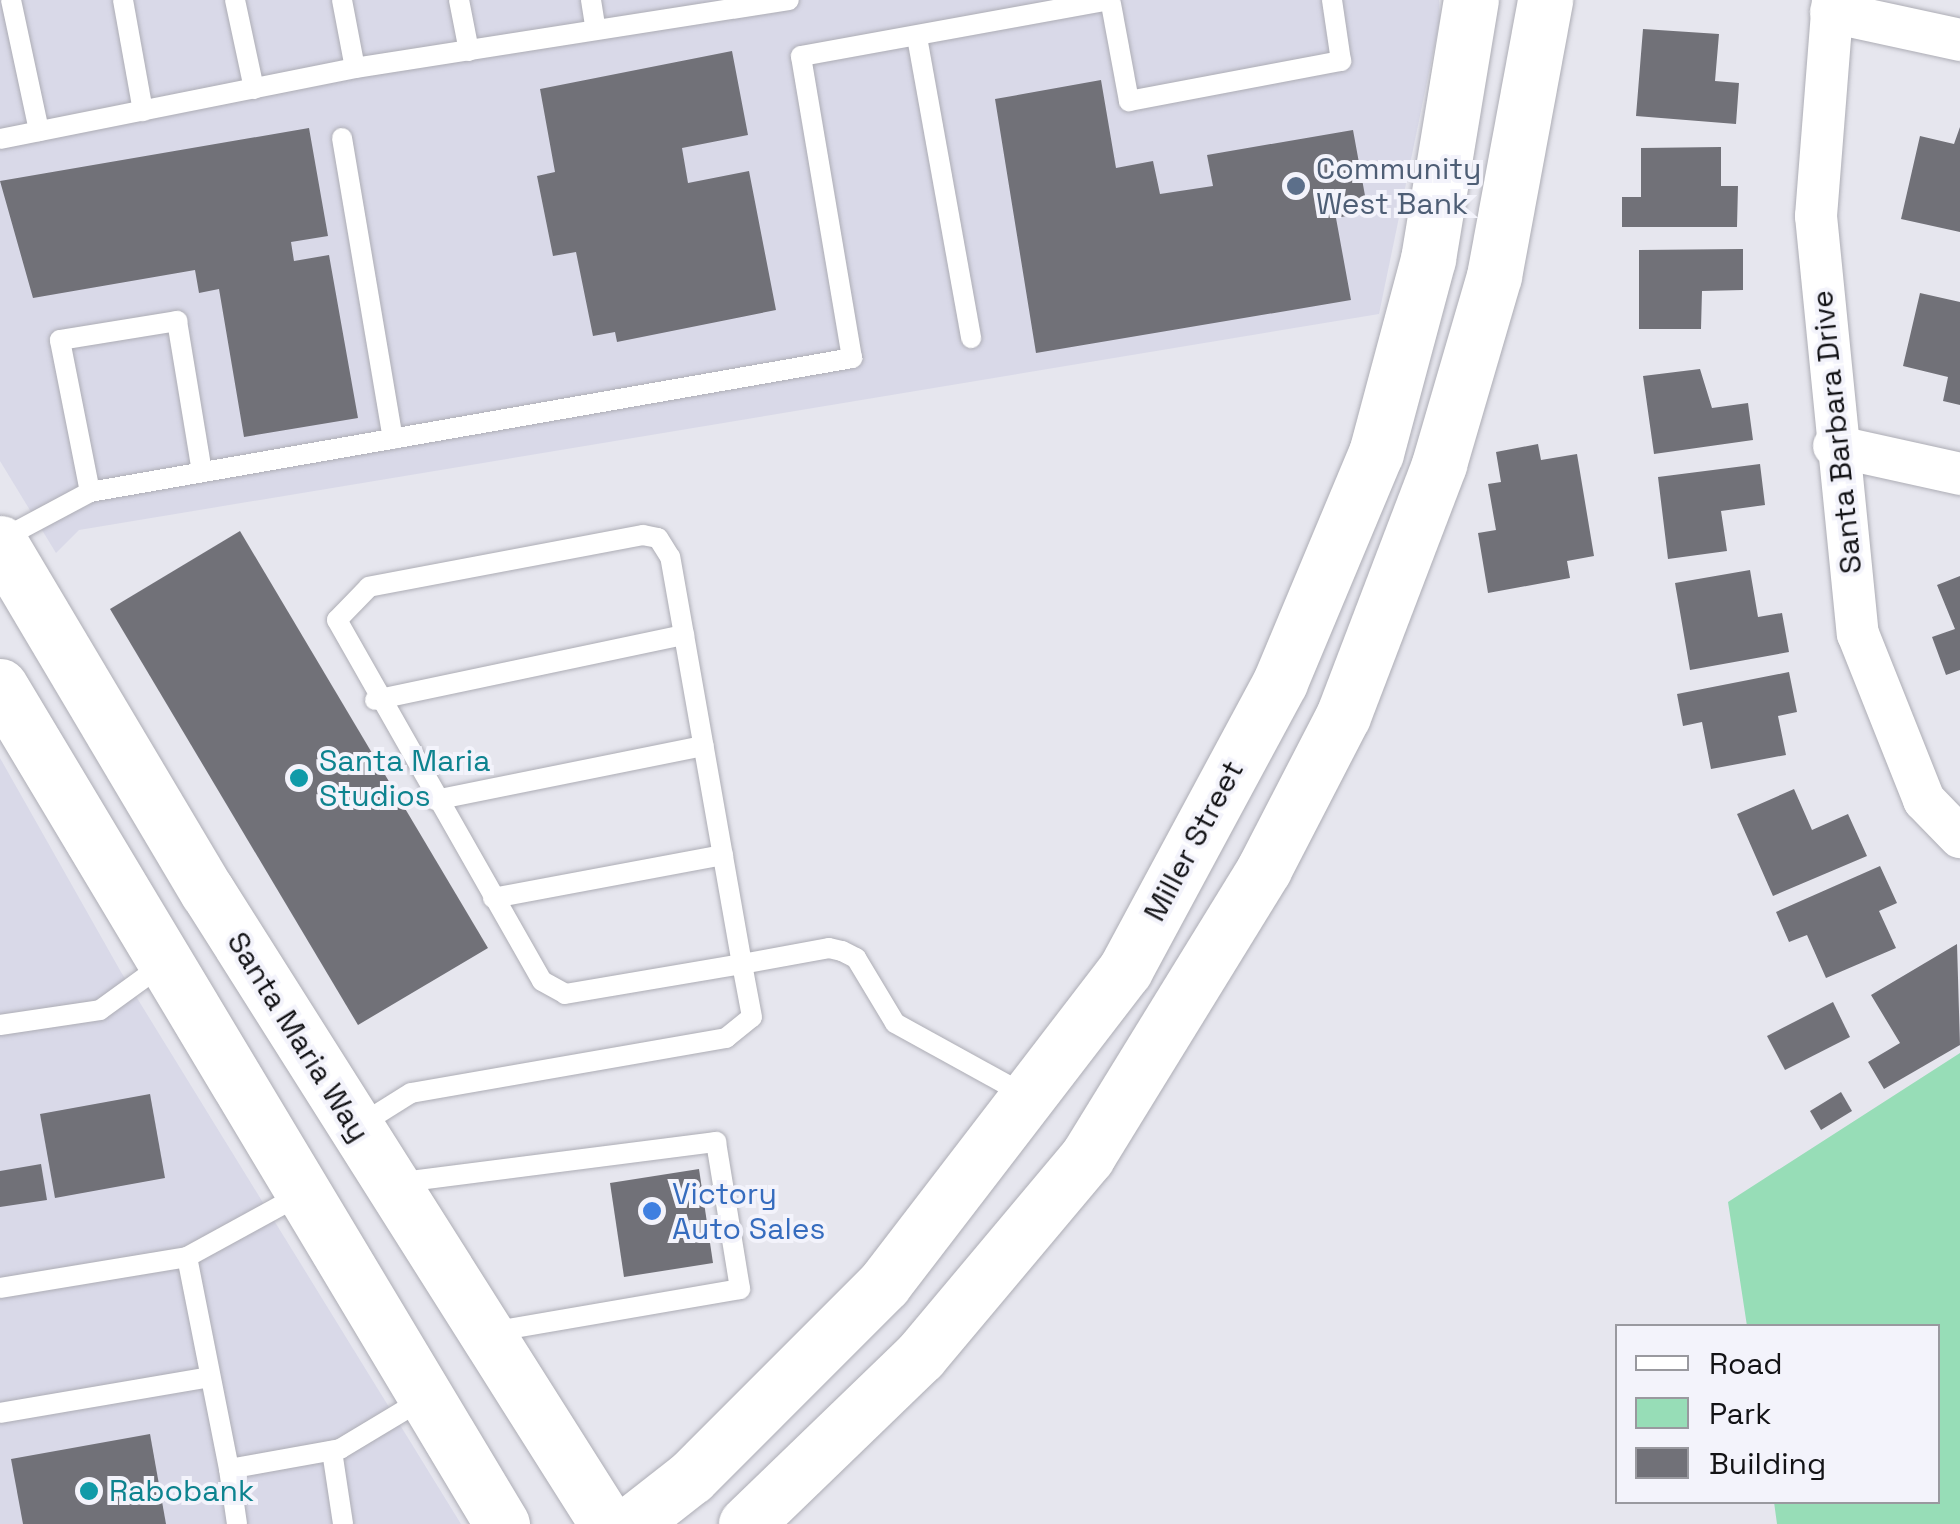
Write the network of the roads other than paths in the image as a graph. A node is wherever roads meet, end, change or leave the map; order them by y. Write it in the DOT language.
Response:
graph roads {
  1 [pos="11,0"];
  2 [pos="123,0"];
  3 [pos="235,0"];
  4 [pos="342,0"];
  5 [pos="459,0"];
  6 [pos="591,0"];
  7 [pos="789,0"];
  8 [pos="1332,0"];
  9 [pos="1471,0"];
  10 [pos="1545,0"];
  11 [pos="1111,2"];
  12 [pos="712,6"];
  13 [pos="1832,6"];
  14 [pos="596,30"];
  15 [pos="917,36"];
  16 [pos="1960,40"];
  17 [pos="468,51"];
  18 [pos="354,68"];
  19 [pos="254,89"];
  20 [pos="143,111"];
  21 [pos="39,131"];
  22 [pos="342,138"];
  23 [pos="0,139"];
  24 [pos="970,338"];
  25 [pos="393,439"];
  26 [pos="1834,446"];
  27 [pos="202,472"];
  28 [pos="1960,474"];
  29 [pos="90,492"];
  30 [pos="0,541"];
  31 [pos="684,635"];
  32 [pos="0,686"];
  33 [pos="375,700"];
  34 [pos="704,746"];
  35 [pos="435,800"];
  36 [pos="1960,837"];
  37 [pos="724,855"];
  38 [pos="493,898"];
  39 [pos="164,964"];
  40 [pos="742,964"];
  41 [pos="0,1026"];
  42 [pos="1033,1099"];
  43 [pos="355,1128"];
  44 [pos="390,1183"];
  45 [pos="302,1194"];
  46 [pos="187,1257"];
  47 [pos="0,1288"];
  48 [pos="483,1333"];
  49 [pos="210,1378"];
  50 [pos="426,1398"];
  51 [pos="0,1413"];
  52 [pos="332,1450"];
  53 [pos="228,1469"];
  54 [pos="238,1524"];
  55 [pos="343,1524"];
  56 [pos="502,1524"];
  57 [pos="607,1524"];
  58 [pos="630,1524"];
  59 [pos="746,1524"];
  1 -- 21 [label="lane"];
  2 -- 20 [label="lane"];
  3 -- 19 [label="lane"];
  4 -- 18 [label="lane"];
  5 -- 17 [label="lane"];
  6 -- 14 [label="lane"];
  7 -- 12 [label="lane"];
  8 -- 11 [label="lane"];
  9 -- 42 [label="street, Miller Street"];
  10 -- 59 [label="street"];
  11 -- 15 [label="lane"];
  12 -- 14 [label="lane"];
  13 -- 16 [label="street"];
  13 -- 26 [label="street, Santa Barbara Drive"];
  14 -- 17 [label="lane"];
  15 -- 24 [label="lane"];
  15 -- 25 [label="lane"];
  17 -- 18 [label="lane"];
  18 -- 19 [label="lane"];
  19 -- 20 [label="lane"];
  20 -- 21 [label="lane"];
  21 -- 23 [label="lane"];
  22 -- 25 [label="lane"];
  25 -- 27 [label="lane"];
  26 -- 28 [label="street"];
  26 -- 36 [label="street, Santa Barbara Drive"];
  27 -- 29 [label="lane"];
  27 -- 29 [label="lane"];
  29 -- 30 [label="lane"];
  30 -- 43 [label="street, Santa Maria Way"];
  31 -- 33 [label="lane"];
  31 -- 33 [label="lane"];
  31 -- 34 [label="lane"];
  32 -- 39 [label="street"];
  33 -- 35 [label="lane"];
  34 -- 35 [label="lane"];
  34 -- 37 [label="lane"];
  35 -- 38 [label="lane"];
  37 -- 38 [label="lane"];
  37 -- 40 [label="lane"];
  38 -- 40 [label="lane"];
  39 -- 41 [label="lane"];
  39 -- 45 [label="street"];
  40 -- 42 [label="lane"];
  40 -- 43 [label="lane"];
  42 -- 58 [label="street, Miller Street"];
  43 -- 44 [label="street, Santa Maria Way"];
  44 -- 48 [label="street, Santa Maria Way"];
  44 -- 48 [label="lane"];
  45 -- 46 [label="lane"];
  45 -- 50 [label="street"];
  46 -- 47 [label="lane"];
  46 -- 49 [label="lane"];
  48 -- 57 [label="street, Santa Maria Way"];
  49 -- 51 [label="lane"];
  49 -- 53 [label="lane"];
  50 -- 52 [label="lane"];
  50 -- 56 [label="street"];
  52 -- 53 [label="lane"];
  52 -- 55 [label="lane"];
  53 -- 54 [label="lane"];
}
